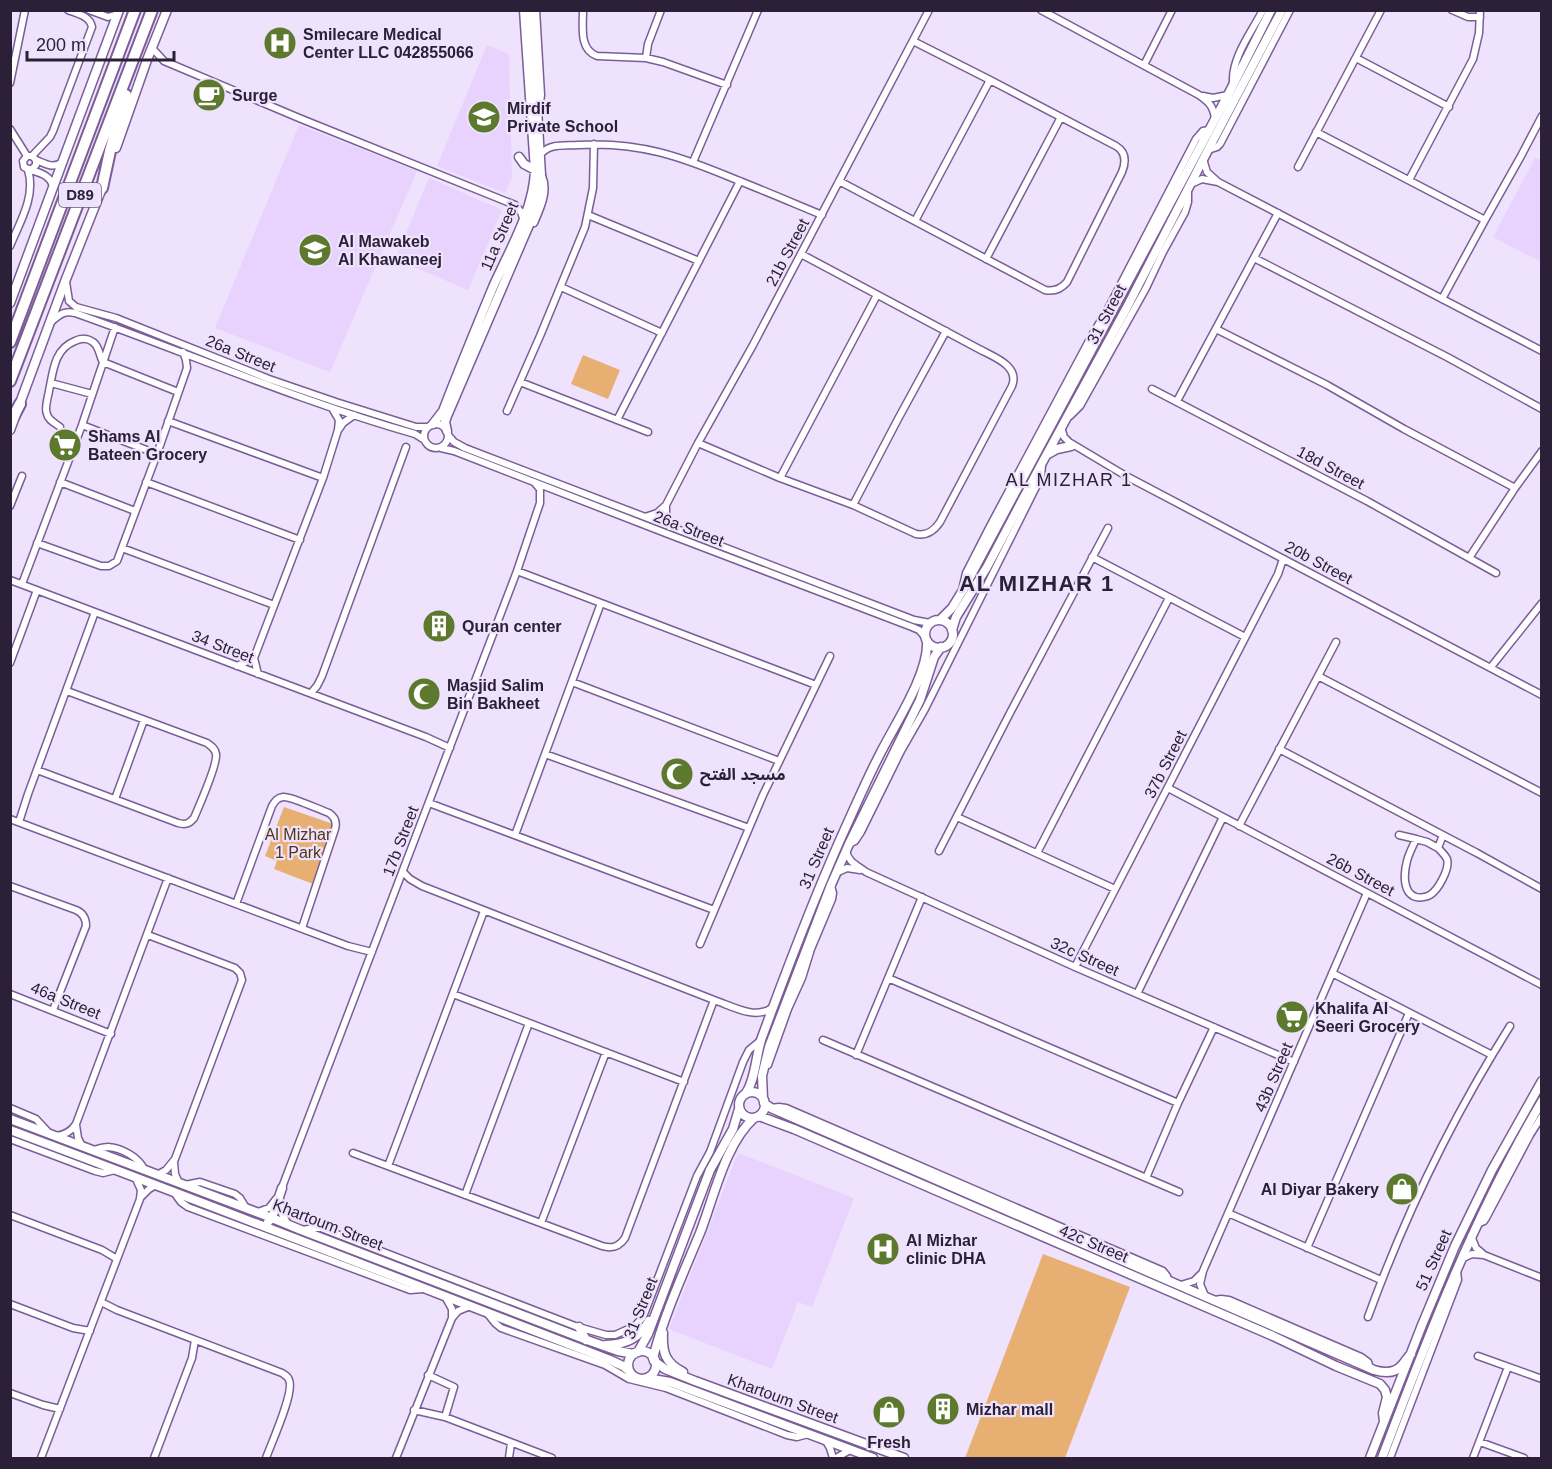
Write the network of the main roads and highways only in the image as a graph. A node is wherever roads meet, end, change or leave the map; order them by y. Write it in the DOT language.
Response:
graph roads {
  1 [pos="135,10"];
  2 [pos="152,10"];
  3 [pos="125,80"];
  4 [pos="102,188"];
  5 [pos="10,342"];
  6 [pos="10,381"];
  7 [pos="20,404"];
  8 [pos="10,423"];
  1 -- 5 [label="highway, D89"];
  2 -- 3 [label="highway, D89"];
  3 -- 4 [label="highway"];
  3 -- 6 [label="highway, D89"];
  7 -- 8 [label="highway"];
}
